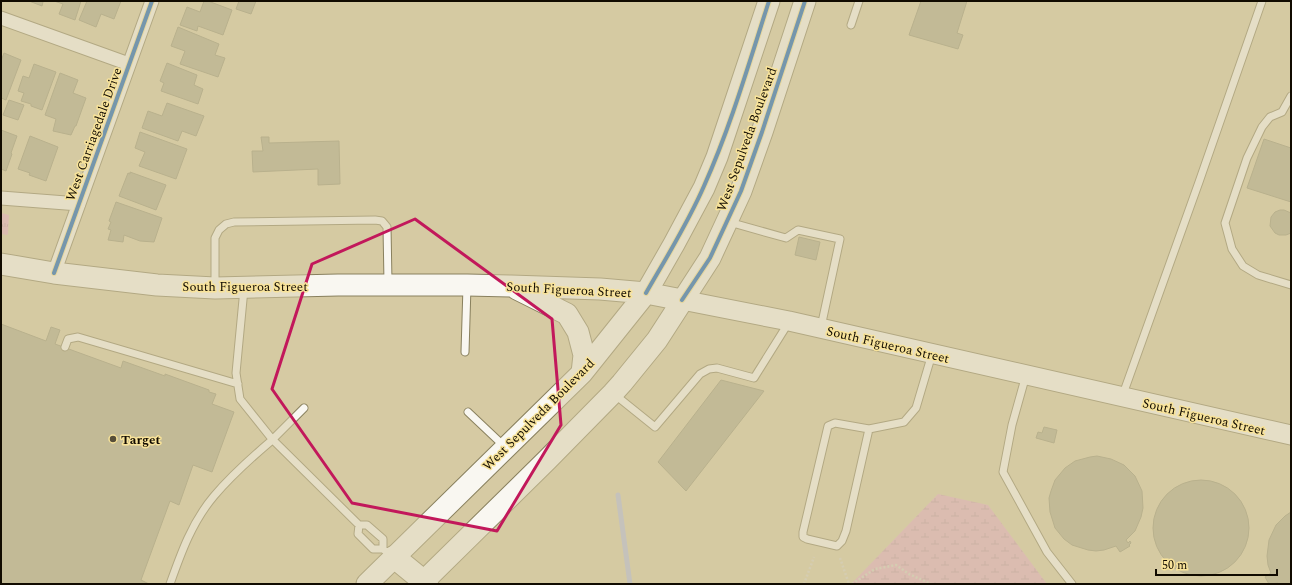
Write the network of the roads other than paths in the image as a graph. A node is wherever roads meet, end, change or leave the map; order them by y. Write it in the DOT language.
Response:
graph roads {
  1 [pos="152,1"];
  2 [pos="769,1"];
  3 [pos="805,1"];
  4 [pos="859,1"];
  5 [pos="1262,1"];
  6 [pos="1,18"];
  7 [pos="851,25"];
  8 [pos="129,64"];
  9 [pos="1291,96"];
  10 [pos="1,198"];
  11 [pos="79,204"];
  12 [pos="727,221"];
  13 [pos="1,264"];
  14 [pos="54,273"];
  15 [pos="467,284"];
  16 [pos="388,285"];
  17 [pos="1291,285"];
  18 [pos="511,286"];
  19 [pos="244,287"];
  20 [pos="215,288"];
  21 [pos="646,293"];
  22 [pos="682,300"];
  23 [pos="789,321"];
  24 [pos="821,328"];
  25 [pos="65,347"];
  26 [pos="465,352"];
  27 [pos="932,354"];
  28 [pos="582,373"];
  29 [pos="1026,375"];
  30 [pos="238,384"];
  31 [pos="613,393"];
  32 [pos="1122,397"];
  33 [pos="304,408"];
  34 [pos="468,412"];
  35 [pos="869,429"];
  36 [pos="1291,435"];
  37 [pos="272,439"];
  38 [pos="505,448"];
  39 [pos="359,525"];
  40 [pos="388,553"];
  41 [pos="424,583"];
  42 [pos="170,584"];
  43 [pos="367,584"];
  44 [pos="1072,584"];
  1 -- 8 [label="street, West Carriagedale Drive"];
  2 -- 21 [label="main road, West Sepulveda Boulevard"];
  3 -- 12 [label="main road, West Sepulveda Boulevard"];
  4 -- 7 [label="lane"];
  5 -- 32 [label="lane"];
  6 -- 8 [label="street"];
  8 -- 11 [label="street, West Carriagedale Drive"];
  9 -- 17 [label="lane"];
  10 -- 11 [label="street"];
  11 -- 14 [label="street, West Carriagedale Drive"];
  12 -- 22 [label="main road, West Sepulveda Boulevard"];
  12 -- 24 [label="lane"];
  13 -- 14 [label="main road, South Figueroa Street"];
  14 -- 20 [label="main road, South Figueroa Street"];
  15 -- 16 [label="main road, South Figueroa Street"];
  15 -- 18 [label="main road, South Figueroa Street"];
  15 -- 26 [label="lane"];
  16 -- 19 [label="main road, South Figueroa Street"];
  16 -- 20 [label="lane"];
  18 -- 21 [label="main road, South Figueroa Street"];
  18 -- 28 [label="main road"];
  19 -- 20 [label="main road, South Figueroa Street"];
  19 -- 30 [label="lane"];
  21 -- 22 [label="main road, South Figueroa Street"];
  21 -- 28 [label="main road, West Sepulveda Boulevard"];
  22 -- 23 [label="main road, South Figueroa Street"];
  22 -- 31 [label="main road, West Sepulveda Boulevard"];
  23 -- 24 [label="main road, South Figueroa Street"];
  23 -- 31 [label="lane"];
  24 -- 27 [label="main road, South Figueroa Street"];
  25 -- 30 [label="lane"];
  27 -- 29 [label="main road, South Figueroa Street"];
  27 -- 35 [label="lane"];
  28 -- 38 [label="main road, West Sepulveda Boulevard"];
  29 -- 32 [label="main road, South Figueroa Street"];
  29 -- 44 [label="lane"];
  30 -- 37 [label="lane"];
  31 -- 41 [label="main road, West Sepulveda Boulevard"];
  32 -- 36 [label="main road, South Figueroa Street"];
  33 -- 37 [label="lane"];
  34 -- 38 [label="lane"];
  35 -- 35 [label="lane"];
  37 -- 39 [label="lane"];
  37 -- 42 [label="lane"];
  38 -- 40 [label="main road, West Sepulveda Boulevard"];
  39 -- 40 [label="lane"];
  39 -- 40 [label="lane"];
  40 -- 41 [label="highway"];
  40 -- 43 [label="main road, West Sepulveda Boulevard"];
}
